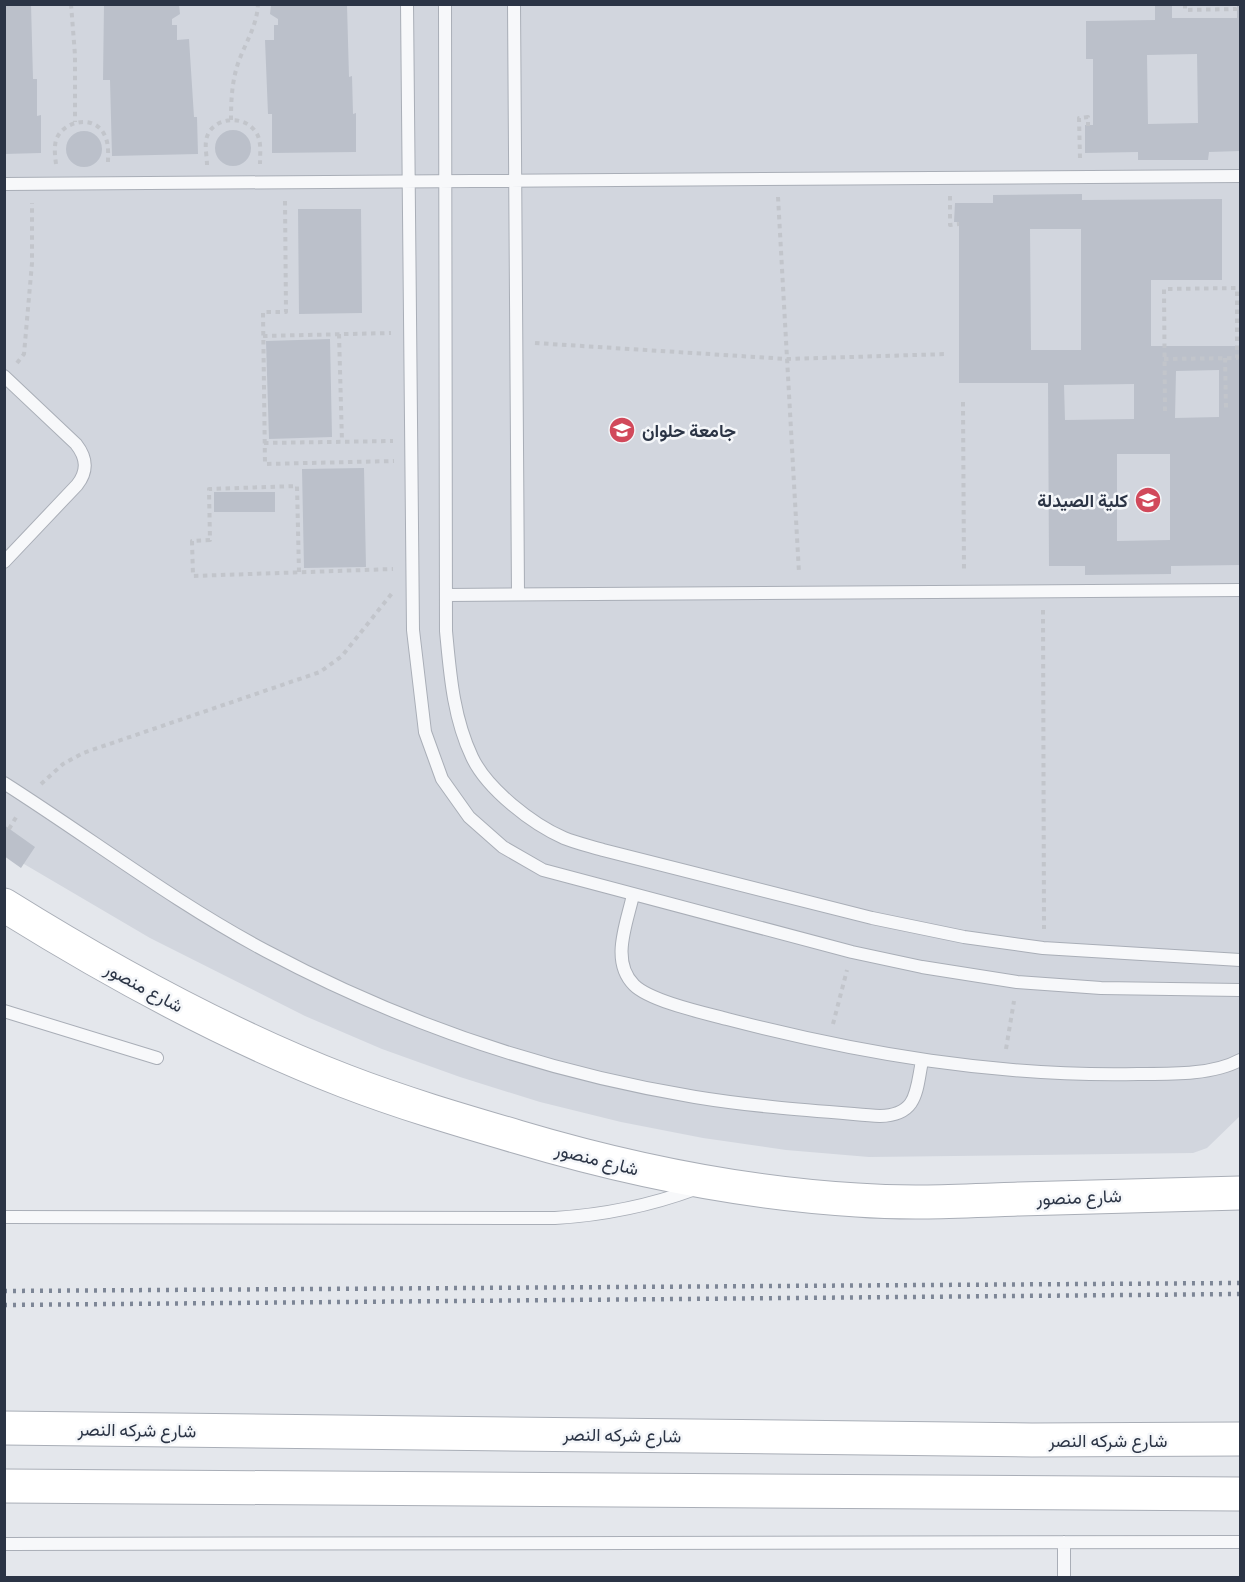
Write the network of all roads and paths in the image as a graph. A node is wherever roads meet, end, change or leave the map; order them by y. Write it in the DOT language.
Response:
graph roads {
  1 [pos="71,4"];
  2 [pos="258,4"];
  3 [pos="407,4"];
  4 [pos="445,4"];
  5 [pos="514,4"];
  6 [pos="1185,4"];
  7 [pos="1236,4"];
  8 [pos="231,120"];
  9 [pos="75,122"];
  10 [pos="1088,126"];
  11 [pos="1240,176"];
  12 [pos="950,177"];
  13 [pos="1081,177"];
  14 [pos="777,178"];
  15 [pos="514,180"];
  16 [pos="410,181"];
  17 [pos="261,182"];
  18 [pos="285,182"];
  19 [pos="446,182"];
  20 [pos="108,183"];
  21 [pos="209,183"];
  22 [pos="4,184"];
  23 [pos="32,184"];
  24 [pos="57,184"];
  25 [pos="959,224"];
  26 [pos="1239,288"];
  27 [pos="1239,332"];
  28 [pos="411,333"];
  29 [pos="339,334"];
  30 [pos="263,336"];
  31 [pos="516,342"];
  32 [pos="947,354"];
  33 [pos="787,358"];
  34 [pos="1226,358"];
  35 [pos="1164,359"];
  36 [pos="5,376"];
  37 [pos="963,402"];
  38 [pos="1226,408"];
  39 [pos="1165,411"];
  40 [pos="412,440"];
  41 [pos="342,442"];
  42 [pos="264,443"];
  43 [pos="412,461"];
  44 [pos="4,562"];
  45 [pos="411,568"];
  46 [pos="299,572"];
  47 [pos="1240,590"];
  48 [pos="964,591"];
  49 [pos="1043,591"];
  50 [pos="800,592"];
  51 [pos="518,594"];
  52 [pos="447,595"];
  53 [pos="4,783"];
  54 [pos="29,799"];
  55 [pos="9,829"];
  56 [pos="633,895"];
  57 [pos="4,905"];
  58 [pos="1044,922"];
  59 [pos="852,952"];
  60 [pos="1240,960"];
  61 [pos="1017,982"];
  62 [pos="1240,990"];
  63 [pos="4,1011"];
  64 [pos="828,1044"];
  65 [pos="157,1058"];
  66 [pos="1240,1060"];
  67 [pos="922,1061"];
  68 [pos="1002,1070"];
  69 [pos="710,1184"];
  70 [pos="1240,1193"];
  71 [pos="4,1217"];
  72 [pos="4,1428"];
  73 [pos="1240,1439"];
  74 [pos="4,1486"];
  75 [pos="1240,1494"];
  76 [pos="1064,1542"];
  77 [pos="1240,1542"];
  78 [pos="4,1544"];
  79 [pos="1064,1578"];
  1 -- 9 [label="path"];
  2 -- 8 [label="path"];
  3 -- 16 [label="lane"];
  4 -- 19 [label="lane"];
  5 -- 15 [label="lane"];
  6 -- 7 [label="path"];
  8 -- 17 [label="path"];
  8 -- 21 [label="path"];
  9 -- 20 [label="path"];
  9 -- 24 [label="path"];
  10 -- 13 [label="path"];
  11 -- 13 [label="lane"];
  12 -- 13 [label="lane"];
  12 -- 14 [label="lane"];
  12 -- 25 [label="path"];
  14 -- 15 [label="lane"];
  14 -- 33 [label="path"];
  15 -- 19 [label="lane"];
  15 -- 31 [label="lane"];
  16 -- 18 [label="lane"];
  16 -- 19 [label="lane"];
  16 -- 28 [label="lane"];
  17 -- 18 [label="lane"];
  17 -- 21 [label="lane"];
  18 -- 30 [label="path"];
  19 -- 52 [label="lane"];
  20 -- 21 [label="lane"];
  20 -- 24 [label="lane"];
  22 -- 23 [label="lane"];
  23 -- 24 [label="lane"];
  23 -- 36 [label="path"];
  26 -- 27 [label="path"];
  26 -- 35 [label="path"];
  27 -- 34 [label="path"];
  28 -- 29 [label="path"];
  28 -- 40 [label="lane"];
  29 -- 30 [label="path"];
  29 -- 41 [label="path"];
  30 -- 42 [label="path"];
  31 -- 33 [label="path"];
  31 -- 51 [label="lane"];
  32 -- 33 [label="path"];
  33 -- 50 [label="path"];
  34 -- 35 [label="path"];
  34 -- 38 [label="path"];
  35 -- 39 [label="path"];
  36 -- 44 [label="lane"];
  37 -- 48 [label="path"];
  40 -- 41 [label="path"];
  40 -- 43 [label="lane"];
  41 -- 42 [label="path"];
  42 -- 43 [label="path"];
  43 -- 45 [label="lane"];
  45 -- 46 [label="path"];
  45 -- 54 [label="path"];
  45 -- 56 [label="lane"];
  46 -- 46 [label="path"];
  47 -- 49 [label="lane"];
  48 -- 49 [label="lane"];
  48 -- 50 [label="lane"];
  49 -- 58 [label="path"];
  50 -- 51 [label="lane"];
  51 -- 52 [label="lane"];
  52 -- 60 [label="lane"];
  53 -- 54 [label="lane"];
  54 -- 55 [label="path"];
  54 -- 67 [label="lane"];
  56 -- 59 [label="lane"];
  56 -- 64 [label="lane"];
  57 -- 69 [label="street, شارع منصور"];
  59 -- 61 [label="lane"];
  59 -- 64 [label="path"];
  61 -- 62 [label="lane"];
  61 -- 68 [label="path"];
  63 -- 65 [label="lane"];
  64 -- 67 [label="lane"];
  66 -- 68 [label="lane"];
  67 -- 68 [label="lane"];
  69 -- 70 [label="street, شارع منصور"];
  69 -- 71 [label="lane"];
  72 -- 73 [label="street, شارع شركه النصر"];
  74 -- 75 [label="street"];
  76 -- 77 [label="lane"];
  76 -- 78 [label="lane"];
  76 -- 79 [label="lane"];
}
